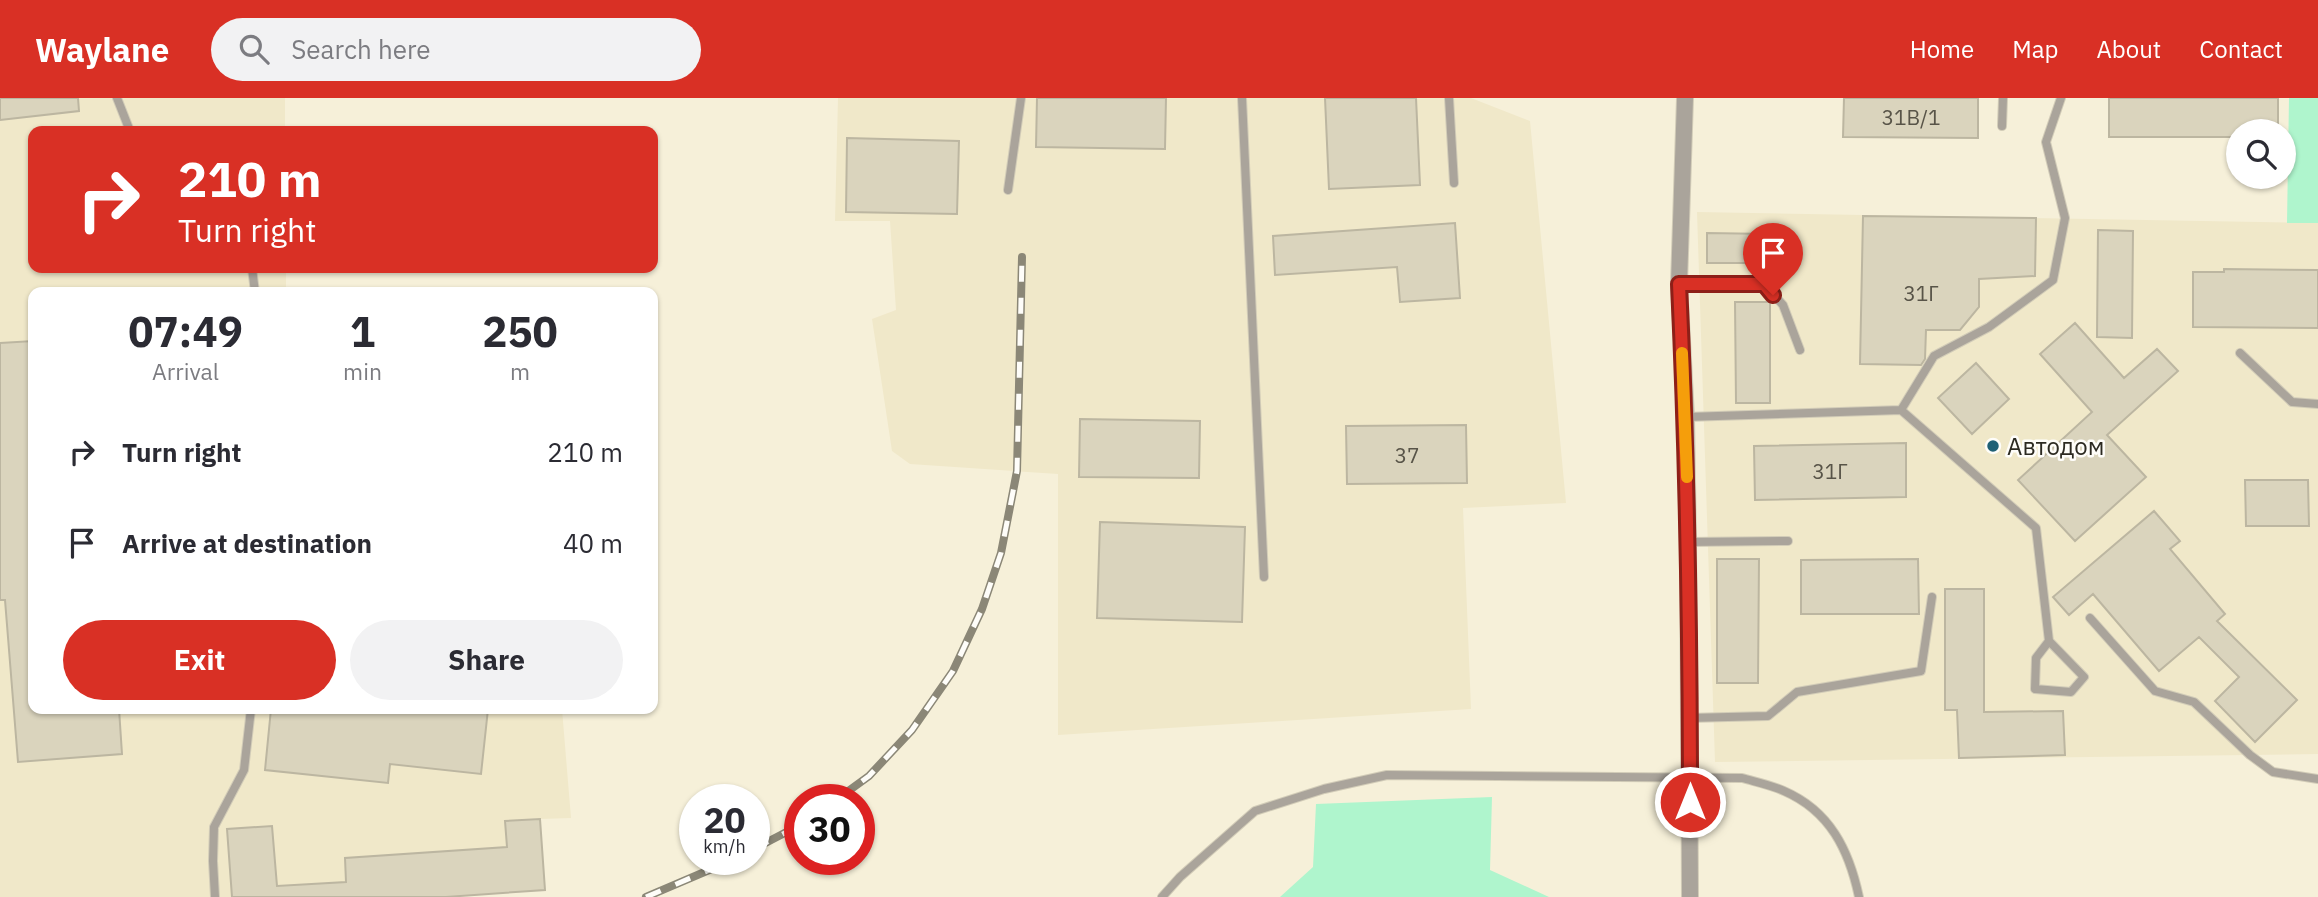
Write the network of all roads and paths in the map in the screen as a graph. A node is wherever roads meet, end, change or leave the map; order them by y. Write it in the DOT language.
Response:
graph roads {
  1 [pos="117,98"];
  2 [pos="1021,98"];
  3 [pos="1242,98"];
  4 [pos="1449,98"];
  5 [pos="1685,98"];
  6 [pos="2003,98"];
  7 [pos="2062,98"];
  8 [pos="128,126"];
  9 [pos="2002,126"];
  10 [pos="1454,183"];
  11 [pos="1008,190"];
  12 [pos="1679,284"];
  13 [pos="1800,350"];
  14 [pos="2240,353"];
  15 [pos="2318,404"];
  16 [pos="1901,410"];
  17 [pos="1686,417"];
  18 [pos="1788,541"];
  19 [pos="1688,542"];
  20 [pos="1265,577"];
  21 [pos="1932,597"];
  22 [pos="2090,618"];
  23 [pos="2049,641"];
  24 [pos="250,714"];
  25 [pos="1688,718"];
  26 [pos="1690,778"];
  27 [pos="2318,779"];
  28 [pos="215,897"];
  29 [pos="1162,897"];
  30 [pos="1690,897"];
  31 [pos="1859,897"];
  1 -- 8 [label="lane"];
  2 -- 11 [label="lane"];
  3 -- 20 [label="lane"];
  4 -- 10 [label="lane"];
  5 -- 12 [label="street"];
  6 -- 9 [label="lane"];
  7 -- 16 [label="lane"];
  12 -- 13 [label="lane"];
  12 -- 17 [label="street"];
  14 -- 15 [label="lane"];
  16 -- 17 [label="lane"];
  16 -- 23 [label="lane"];
  17 -- 19 [label="street"];
  18 -- 19 [label="lane"];
  19 -- 25 [label="street"];
  21 -- 25 [label="lane"];
  22 -- 27 [label="lane"];
  23 -- 23 [label="lane"];
  24 -- 28 [label="lane"];
  25 -- 26 [label="street"];
  26 -- 29 [label="lane"];
  26 -- 30 [label="street"];
  26 -- 31 [label="lane"];
}
